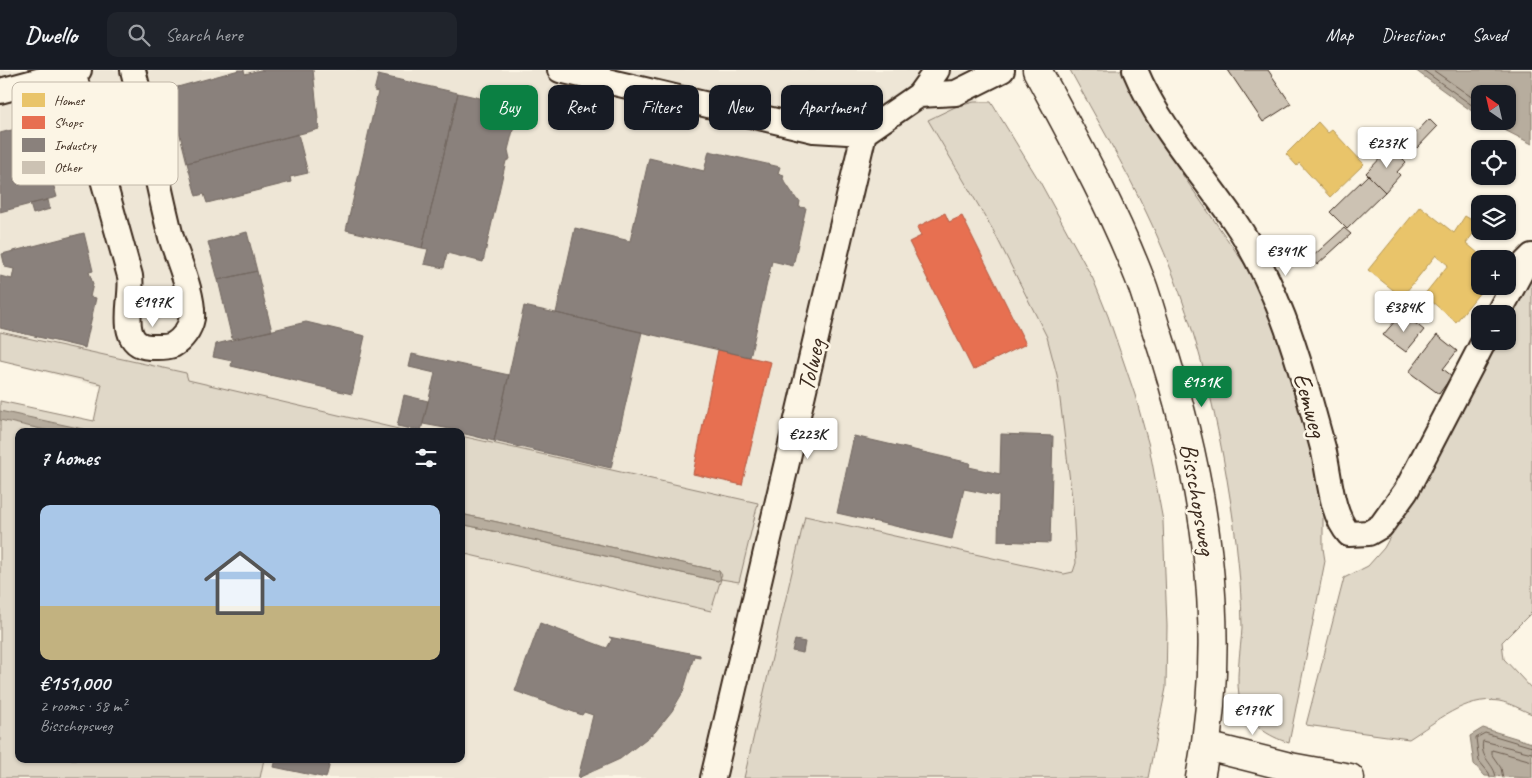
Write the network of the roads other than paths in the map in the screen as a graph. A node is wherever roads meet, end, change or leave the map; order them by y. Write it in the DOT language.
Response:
graph roads {
  1 [pos="560,70"];
  2 [pos="938,70"];
  3 [pos="1002,70"];
  4 [pos="1038,70"];
  5 [pos="1135,70"];
  6 [pos="76,71"];
  7 [pos="34,82"];
  8 [pos="920,95"];
  9 [pos="864,133"];
  10 [pos="106,185"];
  11 [pos="159,185"];
  12 [pos="1532,256"];
  13 [pos="1503,305"];
  14 [pos="1479,350"];
  15 [pos="1206,746"];
  16 [pos="713,778"];
  17 [pos="1200,778"];
  18 [pos="1350,778"];
  1 -- 9 [label="street"];
  2 -- 8 [label="street"];
  3 -- 8 [label="street"];
  4 -- 15 [label="main road, Bisschopsweg"];
  5 -- 14 [label="street, Eemweg"];
  6 -- 7 [label="street"];
  8 -- 9 [label="street"];
  9 -- 16 [label="street, Tolweg"];
  10 -- 11 [label="street"];
  12 -- 13 [label="street"];
  15 -- 17 [label="main road, Bisschopsweg"];
  15 -- 18 [label="main road"];
}
